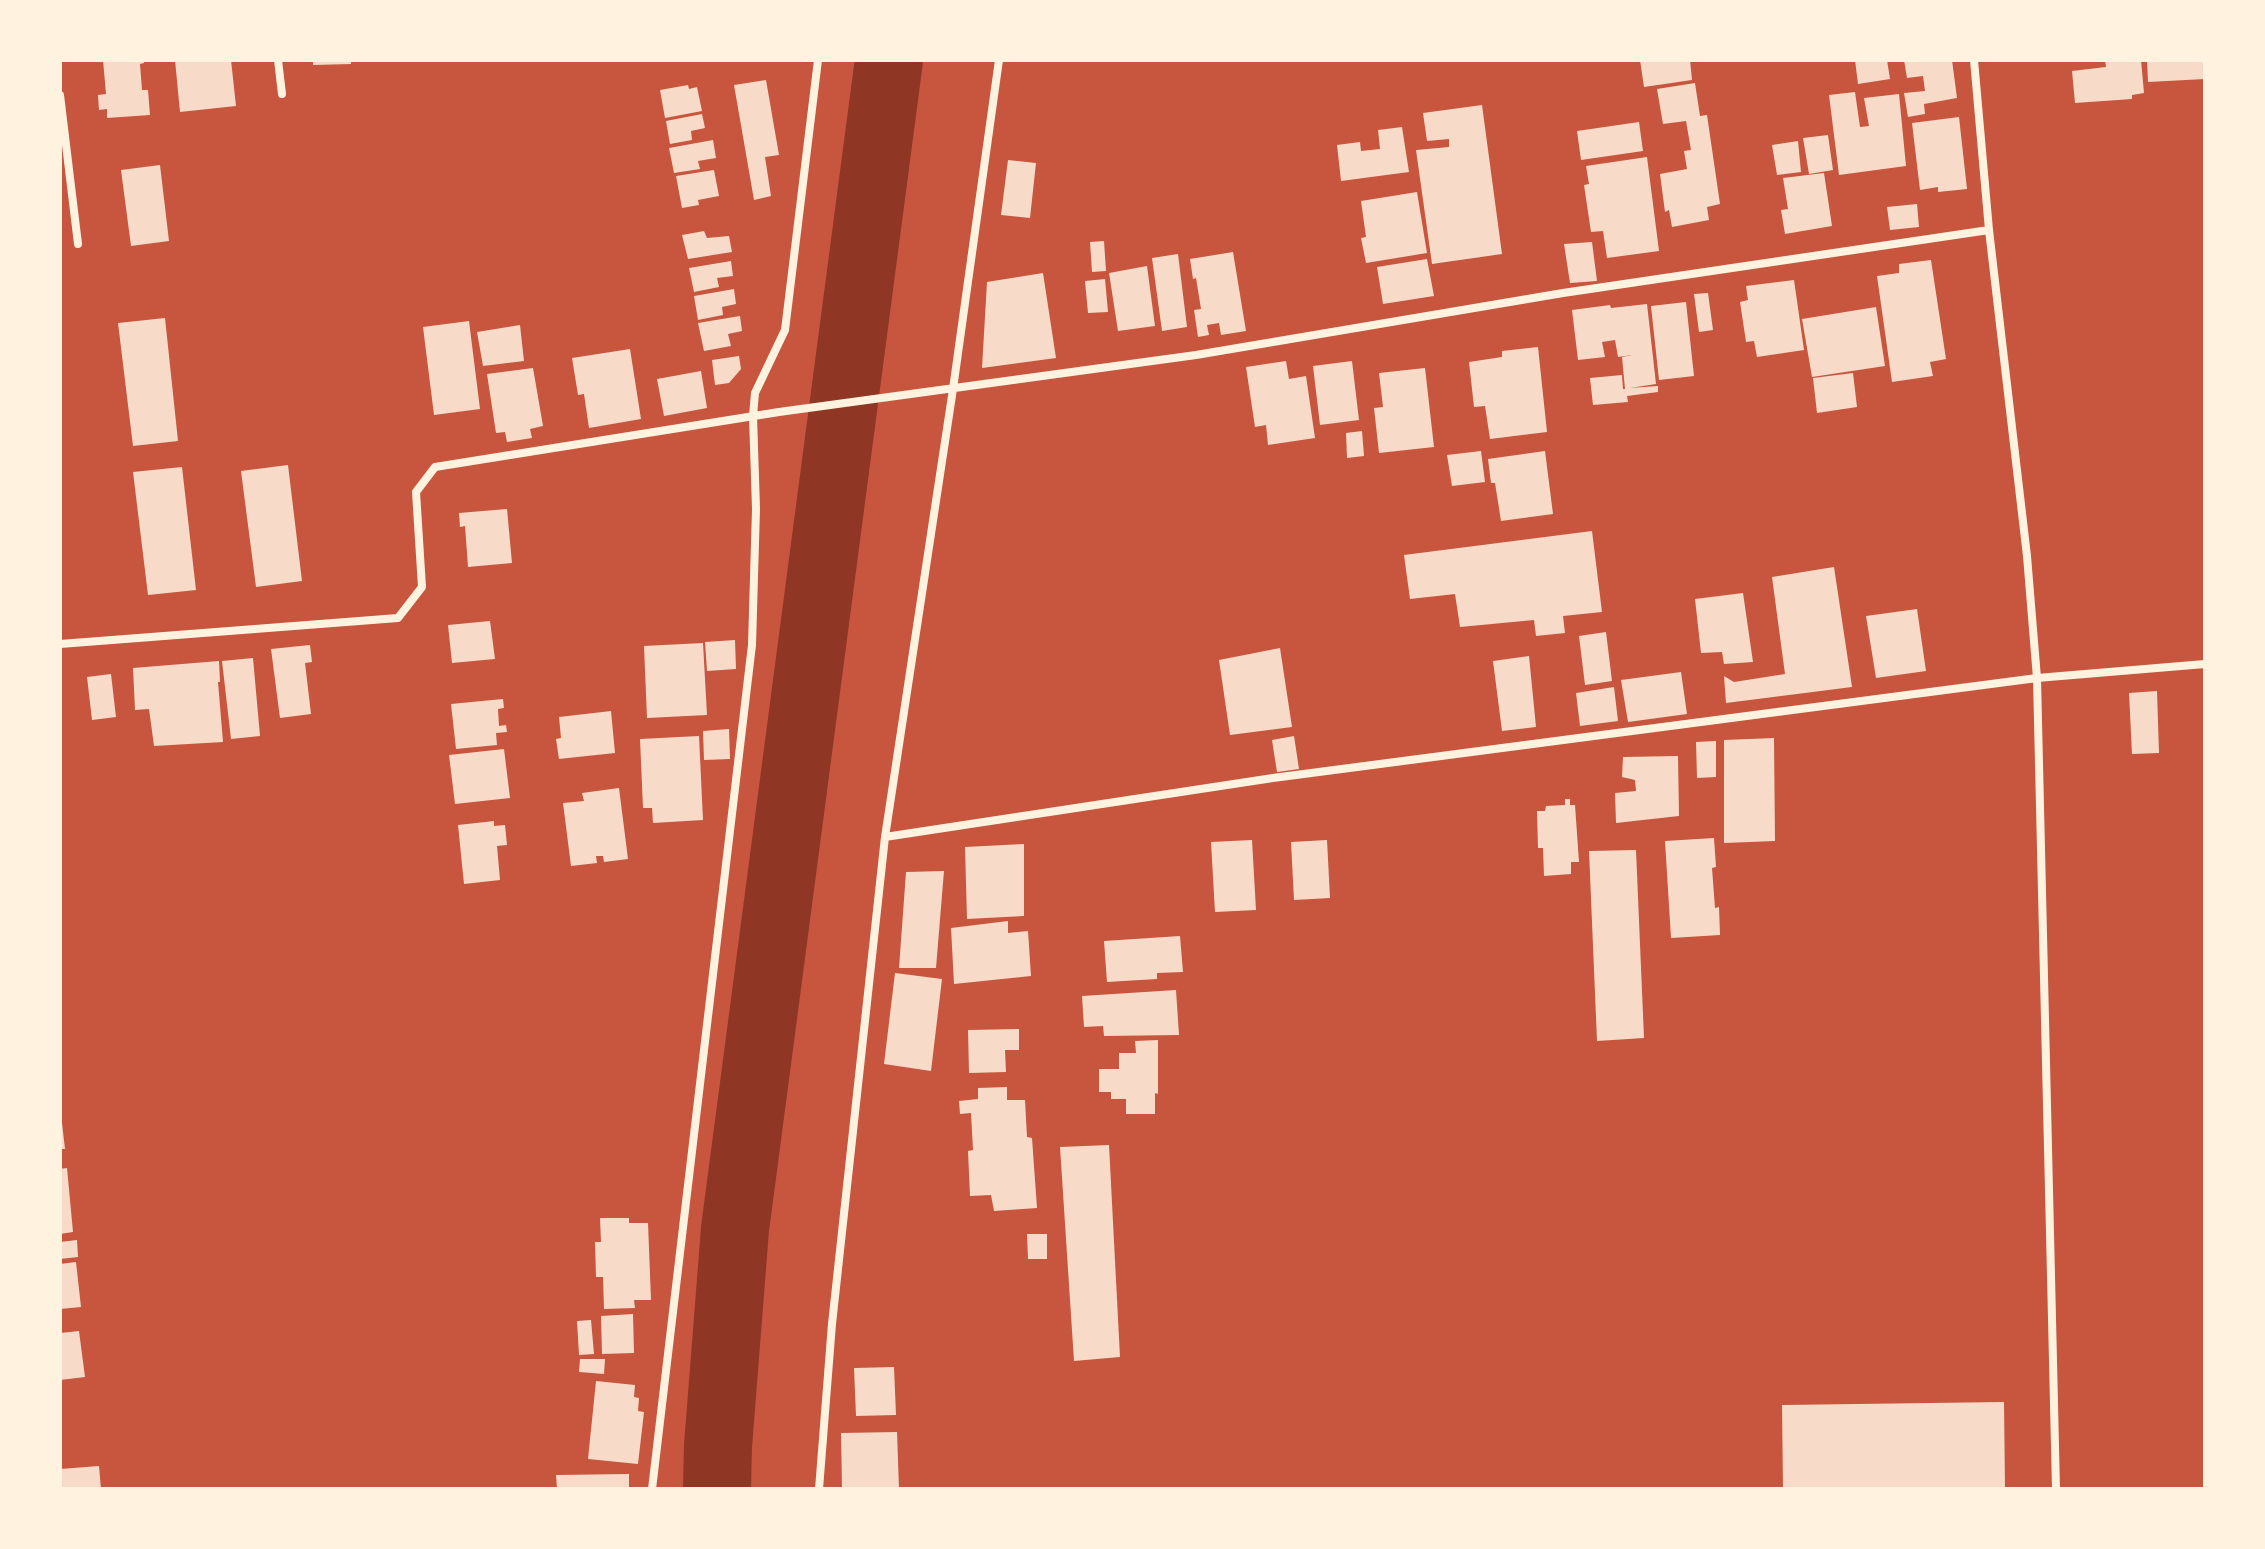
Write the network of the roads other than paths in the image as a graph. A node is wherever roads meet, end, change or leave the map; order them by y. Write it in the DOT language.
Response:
graph roads {
  1 [pos="278,60"];
  2 [pos="818,60"];
  3 [pos="999,60"];
  4 [pos="1974,60"];
  5 [pos="282,94"];
  6 [pos="60,95"];
  7 [pos="1989,230"];
  8 [pos="78,244"];
  9 [pos="953,389"];
  10 [pos="753,416"];
  11 [pos="60,644"];
  12 [pos="2205,664"];
  13 [pos="2037,678"];
  14 [pos="885,837"];
  15 [pos="652,1489"];
  16 [pos="819,1489"];
  17 [pos="2056,1489"];
  1 -- 5 [label="street"];
  2 -- 10 [label="street"];
  3 -- 9 [label="street"];
  4 -- 7 [label="street"];
  6 -- 8 [label="street"];
  7 -- 9 [label="street"];
  7 -- 13 [label="street"];
  9 -- 10 [label="street"];
  9 -- 14 [label="street"];
  10 -- 11 [label="street"];
  10 -- 15 [label="street"];
  12 -- 13 [label="street"];
  13 -- 14 [label="street"];
  13 -- 17 [label="street"];
  14 -- 16 [label="street"];
}
